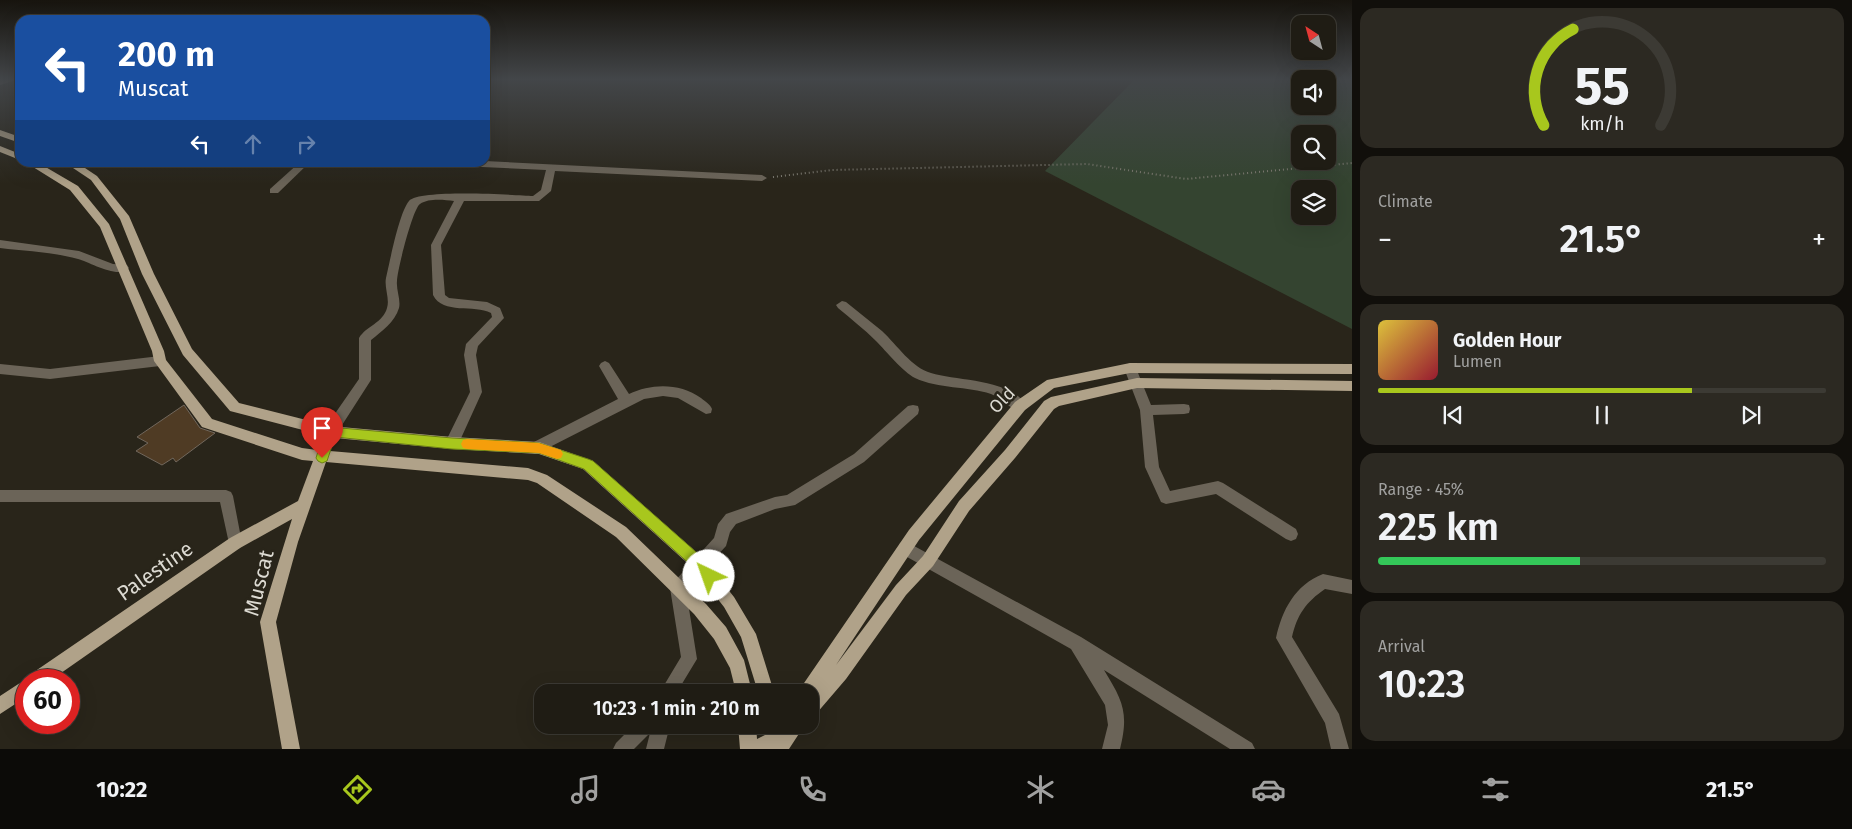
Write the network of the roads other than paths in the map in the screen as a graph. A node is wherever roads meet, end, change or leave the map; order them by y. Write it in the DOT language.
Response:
graph roads {
  1 [pos="0,134"];
  2 [pos="15,138"];
  3 [pos="0,149"];
  4 [pos="15,155"];
  5 [pos="490,165"];
  6 [pos="38,167"];
  7 [pos="76,167"];
  8 [pos="300,167"];
  9 [pos="551,168"];
  10 [pos="762,178"];
  11 [pos="274,191"];
  12 [pos="461,197"];
  13 [pos="0,244"];
  14 [pos="123,268"];
  15 [pos="842,305"];
  16 [pos="160,361"];
  17 [pos="605,366"];
  18 [pos="0,368"];
  19 [pos="1130,368"];
  20 [pos="1352,369"];
  21 [pos="1137,383"];
  22 [pos="1352,386"];
  23 [pos="626,401"];
  24 [pos="1020,406"];
  25 [pos="706,409"];
  26 [pos="1184,409"];
  27 [pos="913,410"];
  28 [pos="1146,410"];
  29 [pos="330,432"];
  30 [pos="452,443"];
  31 [pos="535,448"];
  32 [pos="322,458"];
  33 [pos="0,496"];
  34 [pos="303,506"];
  35 [pos="1291,534"];
  36 [pos="235,543"];
  37 [pos="905,548"];
  38 [pos="928,562"];
  39 [pos="699,564"];
  40 [pos="1352,587"];
  41 [pos="678,588"];
  42 [pos="1075,644"];
  43 [pos="53,669"];
  44 [pos="674,684"];
  45 [pos="742,684"];
  46 [pos="764,684"];
  47 [pos="813,684"];
  48 [pos="15,695"];
  49 [pos="819,698"];
  50 [pos="0,706"];
  51 [pos="637,734"];
  52 [pos="659,734"];
  53 [pos="748,734"];
  54 [pos="788,734"];
  55 [pos="775,740"];
  56 [pos="291,749"];
  57 [pos="622,749"];
  58 [pos="655,749"];
  59 [pos="749,749"];
  60 [pos="755,749"];
  61 [pos="1111,749"];
  62 [pos="1246,749"];
  63 [pos="1340,749"];
  1 -- 2 [label="main road"];
  3 -- 4 [label="main road"];
  5 -- 9 [label="street"];
  6 -- 14 [label="main road"];
  7 -- 29 [label="main road"];
  8 -- 11 [label="street"];
  9 -- 10 [label="street"];
  9 -- 12 [label="street"];
  12 -- 29 [label="street"];
  12 -- 30 [label="street"];
  13 -- 14 [label="street"];
  14 -- 16 [label="main road"];
  15 -- 24 [label="street"];
  16 -- 18 [label="street"];
  16 -- 32 [label="main road"];
  17 -- 23 [label="street"];
  19 -- 20 [label="main road, Old"];
  19 -- 21 [label="street"];
  19 -- 24 [label="main road, Old"];
  21 -- 22 [label="main road"];
  21 -- 28 [label="street"];
  21 -- 38 [label="main road"];
  23 -- 25 [label="street"];
  23 -- 31 [label="street"];
  24 -- 37 [label="main road, Old"];
  26 -- 28 [label="street"];
  27 -- 39 [label="street"];
  28 -- 35 [label="street"];
  29 -- 30 [label="main road"];
  29 -- 32 [label="main road, Muscat"];
  30 -- 31 [label="main road"];
  31 -- 39 [label="main road"];
  32 -- 34 [label="main road, Muscat"];
  32 -- 41 [label="main road"];
  33 -- 36 [label="street"];
  34 -- 36 [label="main road, Palestine"];
  34 -- 56 [label="main road, Muscat"];
  36 -- 43 [label="main road, Palestine"];
  37 -- 38 [label="street"];
  37 -- 47 [label="main road, Old"];
  38 -- 42 [label="street"];
  38 -- 49 [label="main road"];
  39 -- 41 [label="street"];
  39 -- 46 [label="main road"];
  40 -- 63 [label="street"];
  41 -- 44 [label="street"];
  41 -- 45 [label="main road"];
  42 -- 61 [label="street"];
  42 -- 62 [label="street"];
  48 -- 50 [label="main road"];
  51 -- 57 [label="street"];
  52 -- 58 [label="street"];
  53 -- 59 [label="main road"];
  54 -- 55 [label="main road"];
  55 -- 60 [label="main road"];
}
